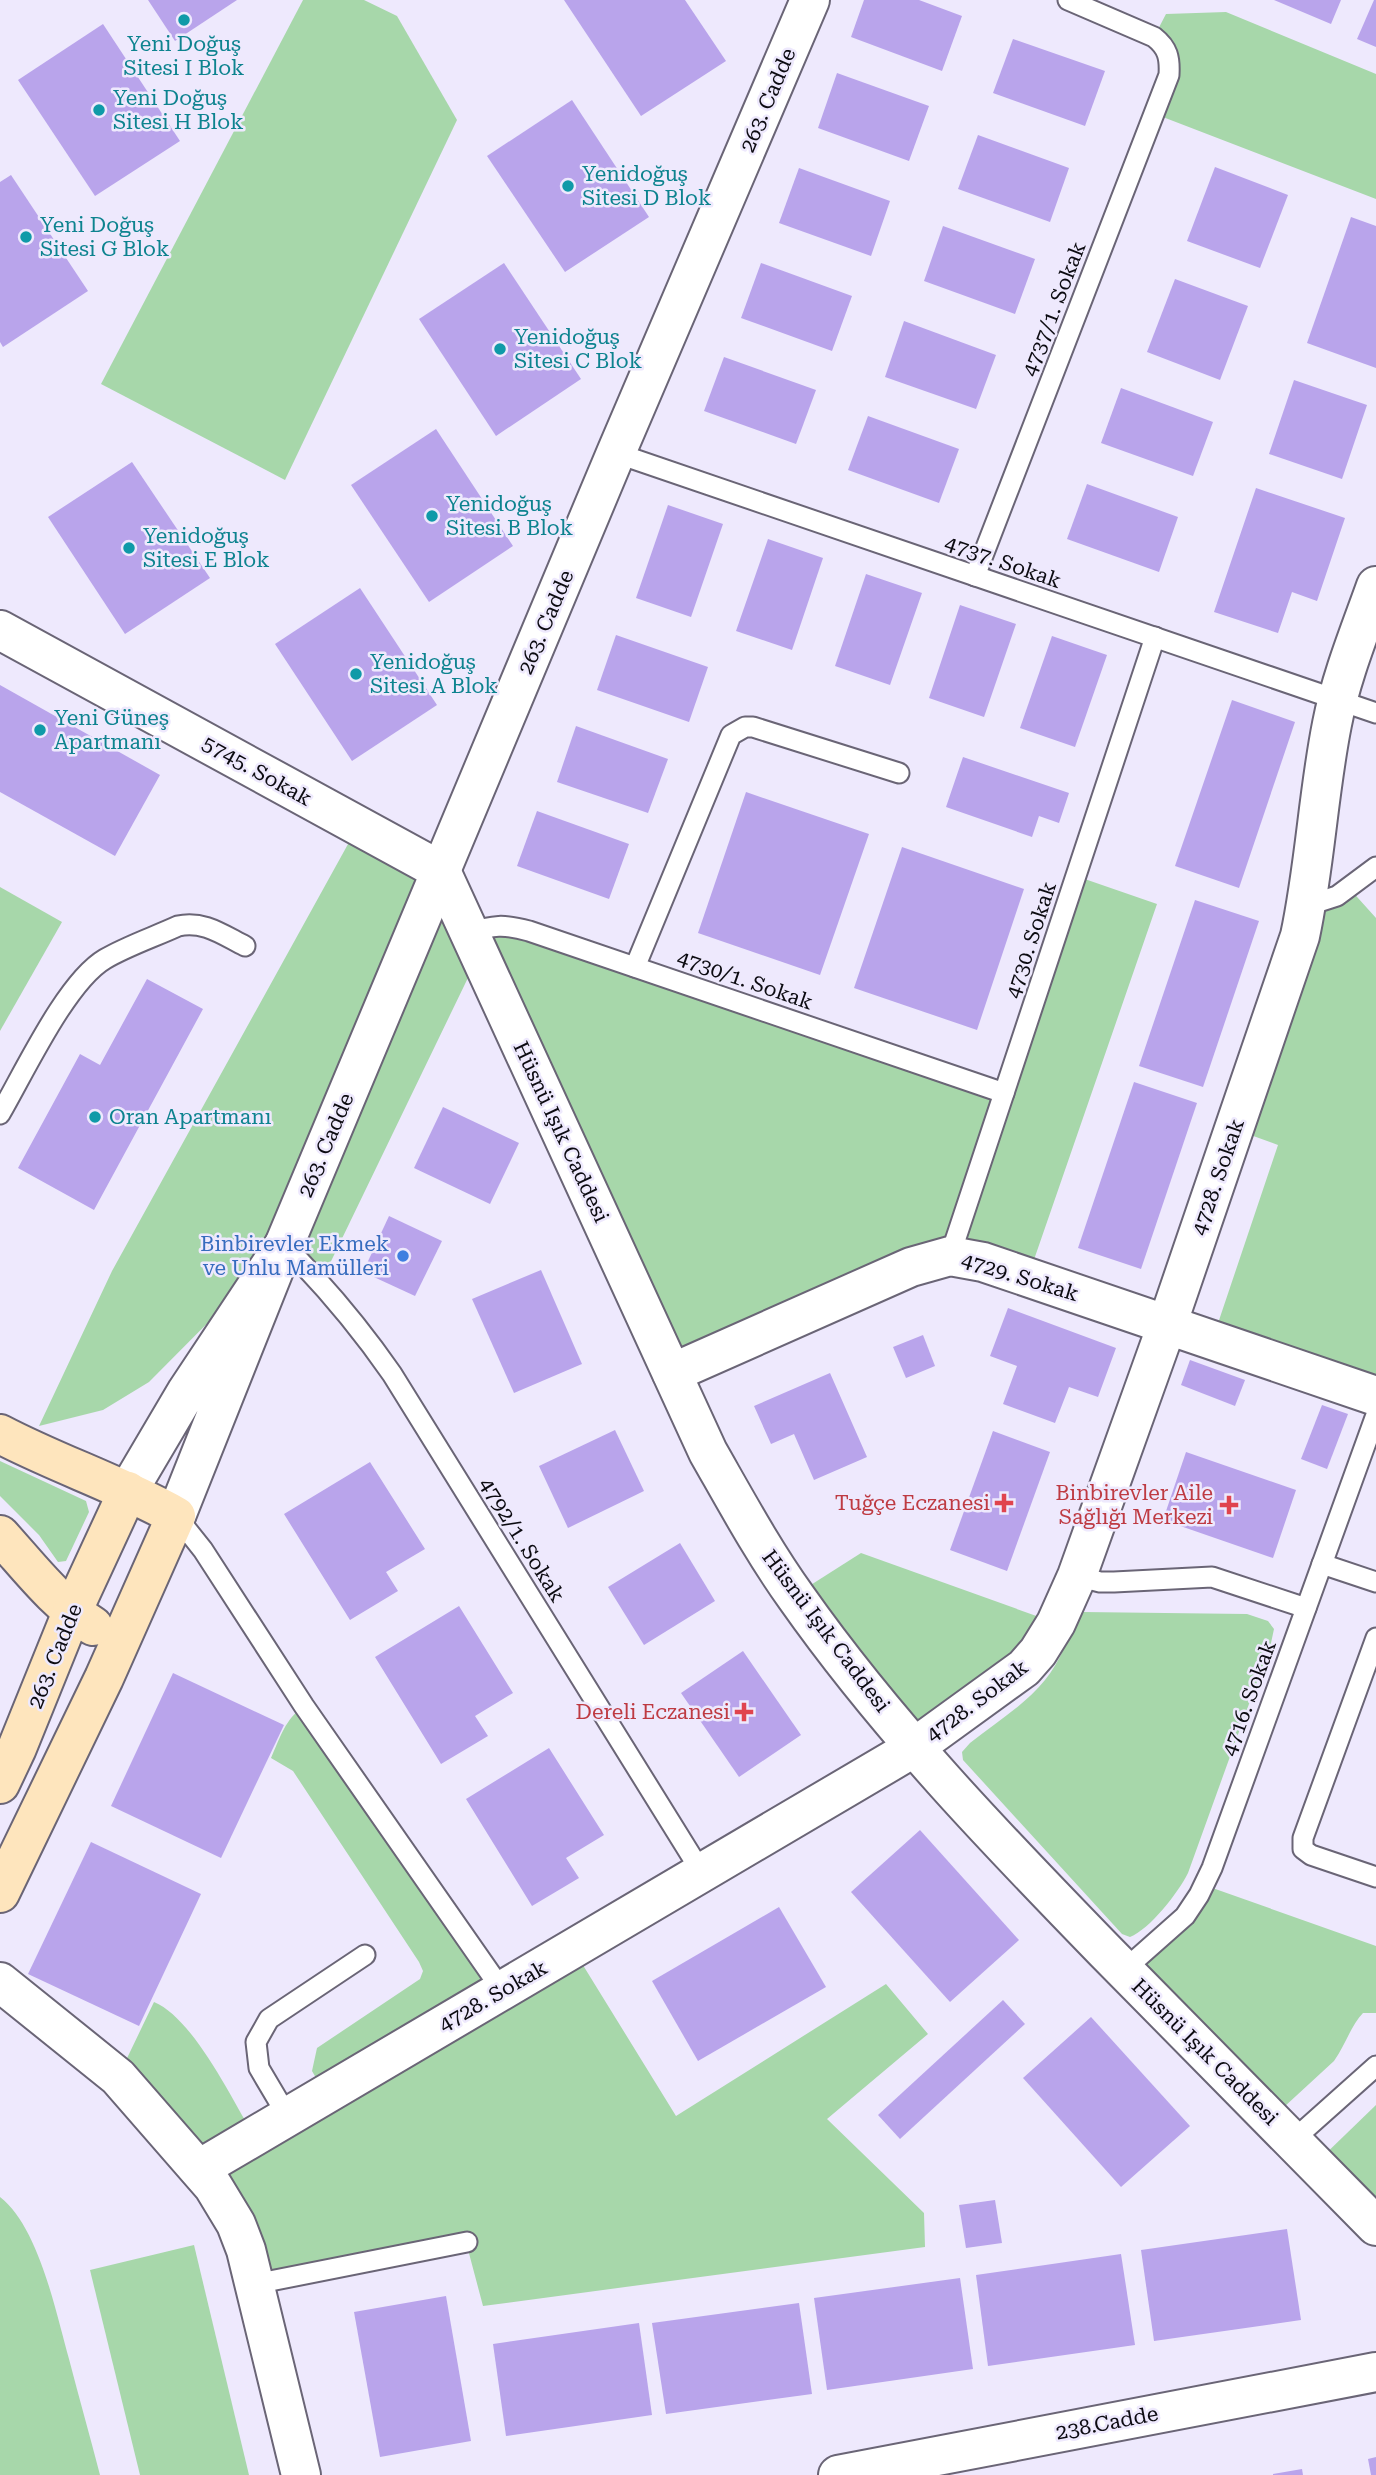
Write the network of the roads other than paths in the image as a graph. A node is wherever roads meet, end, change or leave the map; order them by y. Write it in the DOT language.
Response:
graph roads {
  1 [pos="810,0"];
  2 [pos="1068,0"];
  3 [pos="616,453"];
  4 [pos="975,576"];
  5 [pos="1376,586"];
  6 [pos="0,630"];
  7 [pos="1155,638"];
  8 [pos="1338,700"];
  9 [pos="1376,713"];
  10 [pos="899,774"];
  11 [pos="1376,867"];
  12 [pos="441,872"];
  13 [pos="1306,906"];
  14 [pos="469,933"];
  15 [pos="245,946"];
  16 [pos="635,967"];
  17 [pos="1004,1093"];
  18 [pos="0,1114"];
  19 [pos="284,1245"];
  20 [pos="950,1256"];
  21 [pos="1167,1325"];
  22 [pos="672,1373"];
  23 [pos="1376,1396"];
  24 [pos="1376,1415"];
  25 [pos="0,1434"];
  26 [pos="128,1490"];
  27 [pos="176,1516"];
  28 [pos="0,1535"];
  29 [pos="1322,1564"];
  30 [pos="1077,1576"];
  31 [pos="1376,1582"];
  32 [pos="1306,1608"];
  33 [pos="72,1612"];
  34 [pos="1376,1638"];
  35 [pos="120,1640"];
  36 [pos="915,1747"];
  37 [pos="0,1784"];
  38 [pos="702,1873"];
  39 [pos="1376,1877"];
  40 [pos="0,1893"];
  41 [pos="365,1955"];
  42 [pos="1125,1970"];
  43 [pos="0,1982"];
  44 [pos="502,1990"];
  45 [pos="1376,2067"];
  46 [pos="288,2117"];
  47 [pos="1292,2141"];
  48 [pos="199,2169"];
  49 [pos="1376,2226"];
  50 [pos="467,2242"];
  51 [pos="255,2284"];
  52 [pos="1376,2372"];
  53 [pos="301,2475"];
  54 [pos="838,2475"];
  1 -- 3 [label="street, 263. Cadde"];
  2 -- 4 [label="lane, 4737/1. Sokak"];
  3 -- 4 [label="lane, 4737. Sokak"];
  3 -- 12 [label="street, 263. Cadde"];
  4 -- 7 [label="lane, 4737. Sokak"];
  5 -- 8 [label="street, 4728. Sokak"];
  6 -- 12 [label="street, 5745. Sokak"];
  7 -- 8 [label="lane, 4737. Sokak"];
  7 -- 17 [label="lane, 4730. Sokak"];
  8 -- 9 [label="lane, 4737. Sokak"];
  8 -- 13 [label="street, 4728. Sokak"];
  10 -- 16 [label="lane"];
  11 -- 13 [label="lane"];
  12 -- 14 [label="street, Hüsnü Işık Caddesi"];
  12 -- 19 [label="street, 263. Cadde"];
  13 -- 21 [label="street, 4728. Sokak"];
  14 -- 16 [label="lane, 4730/1. Sokak"];
  14 -- 22 [label="street, Hüsnü Işık Caddesi"];
  15 -- 18 [label="lane"];
  16 -- 17 [label="lane, 4730/1. Sokak"];
  17 -- 20 [label="lane, 4730. Sokak"];
  19 -- 26 [label="street"];
  19 -- 27 [label="street"];
  19 -- 38 [label="lane, 4792/1. Sokak"];
  20 -- 21 [label="street, 4729. Sokak"];
  20 -- 22 [label="street, 4729. Sokak"];
  21 -- 23 [label="street, 4729. Sokak"];
  21 -- 30 [label="street, 4728. Sokak"];
  22 -- 36 [label="street, Hüsnü Işık Caddesi"];
  24 -- 29 [label="lane, 4716. Sokak"];
  25 -- 26 [label="main road"];
  26 -- 27 [label="main road"];
  26 -- 33 [label="main road, 263. Cadde"];
  27 -- 35 [label="main road"];
  27 -- 44 [label="lane"];
  28 -- 33 [label="main road"];
  29 -- 31 [label="lane"];
  29 -- 32 [label="lane, 4716. Sokak"];
  30 -- 32 [label="lane"];
  30 -- 36 [label="street, 4728. Sokak"];
  32 -- 42 [label="lane, 4716. Sokak"];
  33 -- 35 [label="main road"];
  33 -- 37 [label="main road, 263. Cadde"];
  34 -- 39 [label="lane"];
  35 -- 40 [label="main road"];
  36 -- 38 [label="street, 4728. Sokak"];
  36 -- 42 [label="street, Hüsnü Işık Caddesi"];
  38 -- 44 [label="street, 4728. Sokak"];
  41 -- 46 [label="lane"];
  42 -- 47 [label="street, Hüsnü Işık Caddesi"];
  43 -- 48 [label="street"];
  44 -- 46 [label="street, 4728. Sokak"];
  45 -- 47 [label="lane"];
  46 -- 48 [label="street, 4728. Sokak"];
  47 -- 49 [label="street, Hüsnü Işık Caddesi"];
  48 -- 51 [label="street"];
  50 -- 51 [label="lane"];
  51 -- 53 [label="street"];
  52 -- 54 [label="street, 238.Cadde"];
}
